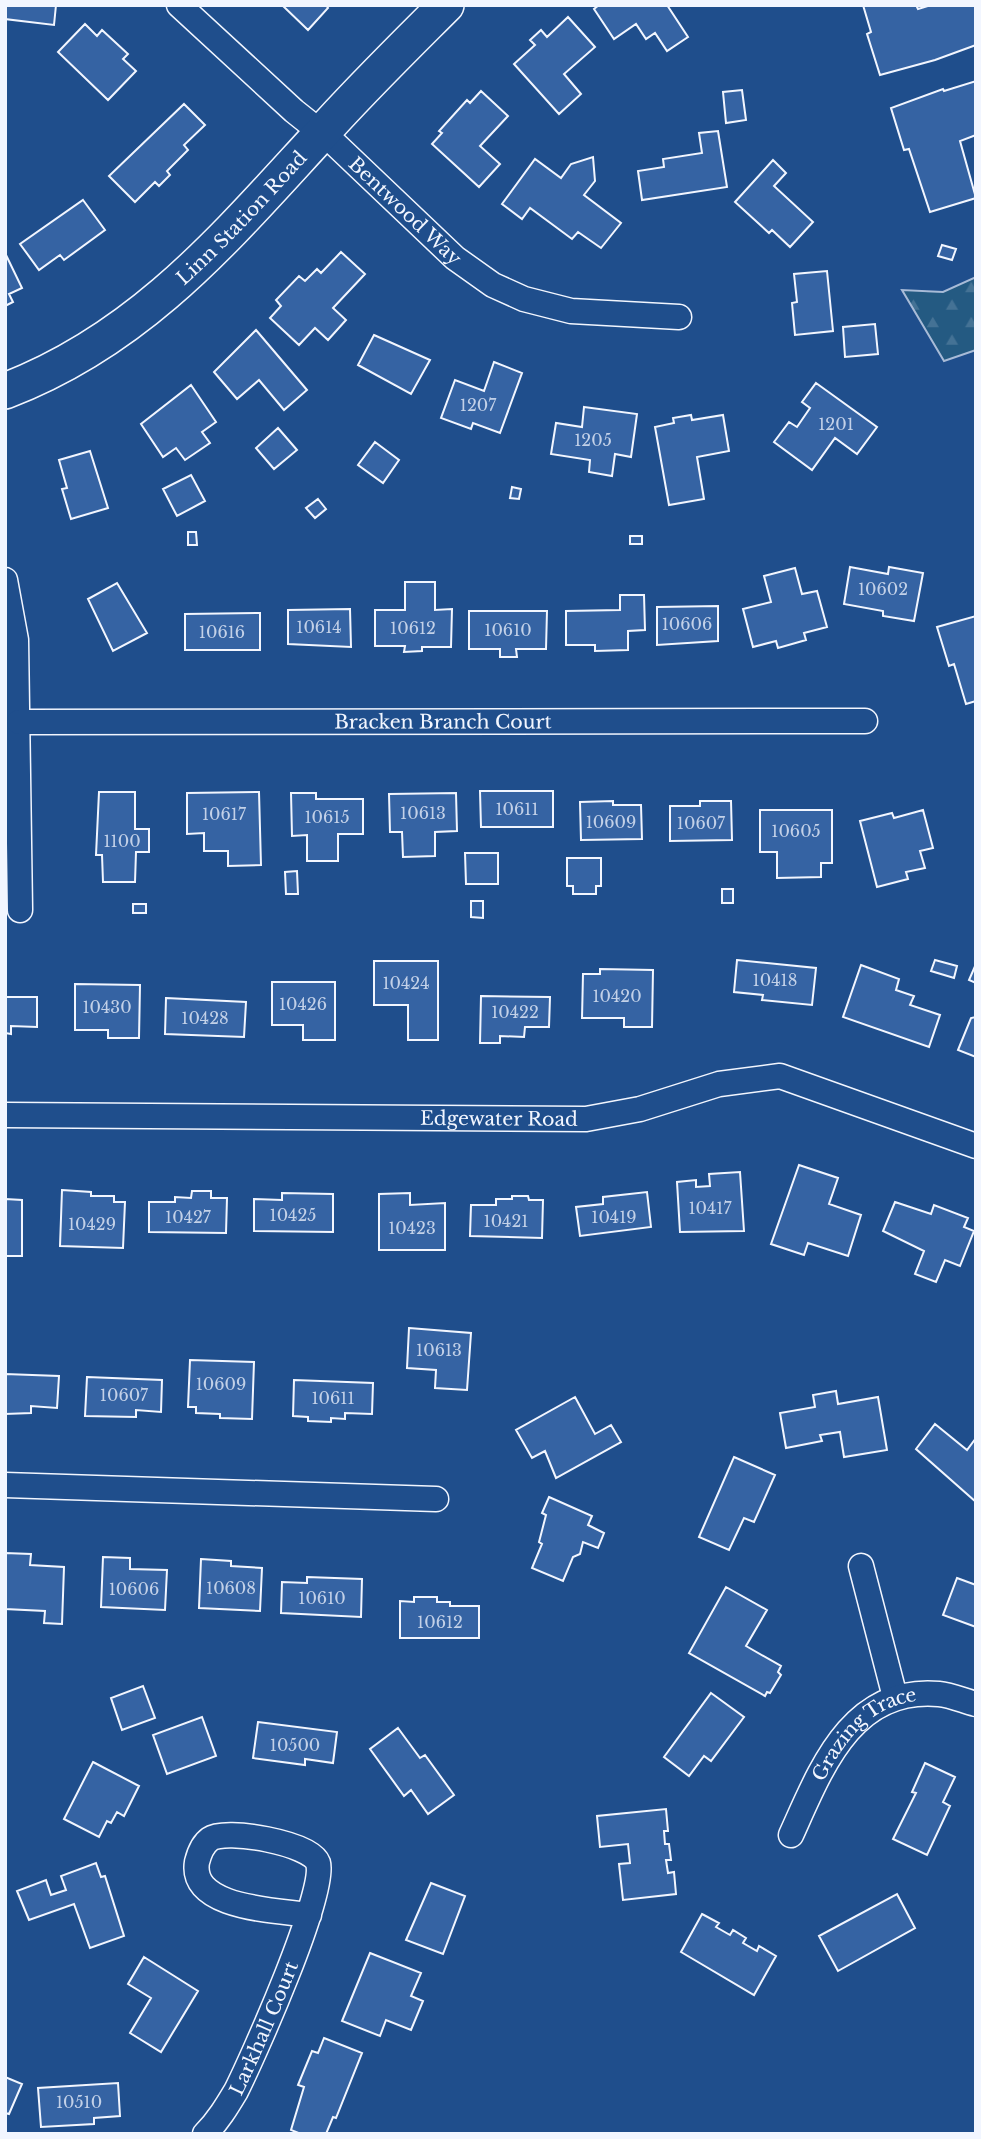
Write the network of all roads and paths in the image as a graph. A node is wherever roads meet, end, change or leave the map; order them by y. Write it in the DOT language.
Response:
graph roads {
  1 [pos="179,5"];
  2 [pos="446,5"];
  3 [pos="321,133"];
  4 [pos="679,317"];
  5 [pos="5,391"];
  6 [pos="5,580"];
  7 [pos="865,721"];
  8 [pos="19,722"];
  9 [pos="20,910"];
  10 [pos="5,1115"];
  11 [pos="976,1146"];
  12 [pos="5,1485"];
  13 [pos="436,1499"];
  14 [pos="861,1566"];
  15 [pos="895,1698"];
  16 [pos="976,1704"];
  17 [pos="792,1835"];
  18 [pos="309,1915"];
  19 [pos="205,2134"];
  1 -- 3 [label="street, Bentwood Way"];
  2 -- 3 [label="street, Linn Station Road"];
  3 -- 4 [label="street, Bentwood Way"];
  3 -- 5 [label="street, Linn Station Road"];
  6 -- 8 [label="street"];
  7 -- 8 [label="street, Bracken Branch Court"];
  8 -- 9 [label="street"];
  10 -- 11 [label="street, Edgewater Road"];
  12 -- 13 [label="street"];
  14 -- 15 [label="street"];
  15 -- 16 [label="street, Grazing Trace"];
  15 -- 17 [label="street, Grazing Trace"];
  18 -- 18 [label="street, Larkhall Court"];
  18 -- 19 [label="street, Larkhall Court"];
}
